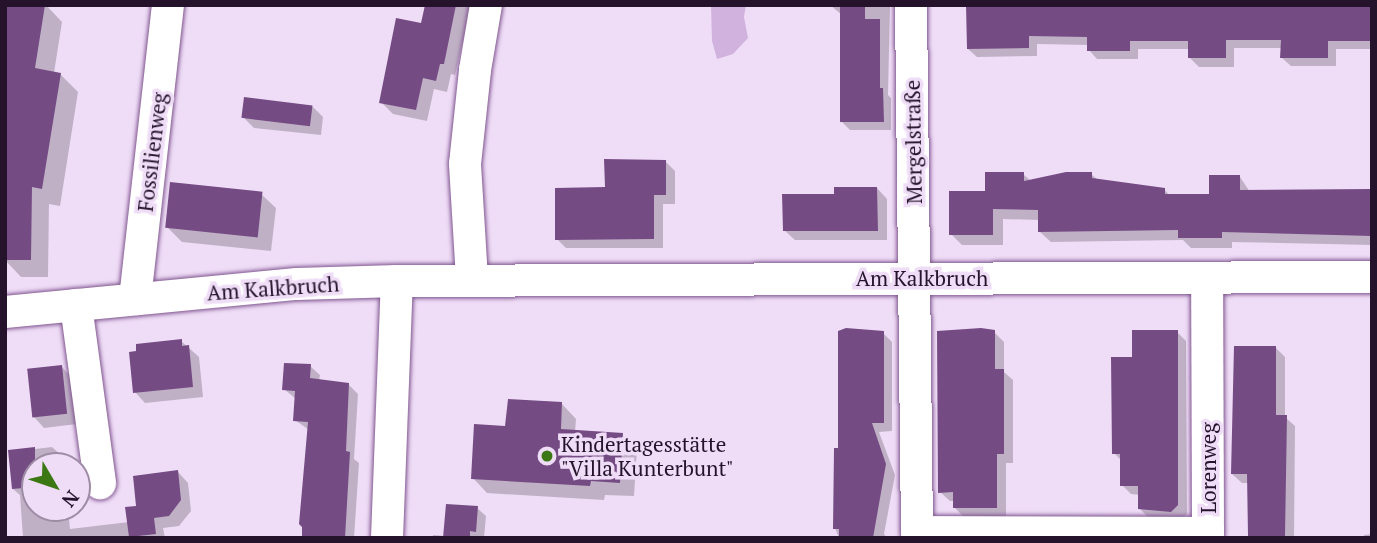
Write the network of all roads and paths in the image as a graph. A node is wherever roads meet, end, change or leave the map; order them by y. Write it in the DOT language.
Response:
graph roads {
  1 [pos="168,5"];
  2 [pos="486,5"];
  3 [pos="911,5"];
  4 [pos="1372,277"];
  5 [pos="914,278"];
  6 [pos="1207,278"];
  7 [pos="471,279"];
  8 [pos="397,281"];
  9 [pos="135,299"];
  10 [pos="76,305"];
  11 [pos="5,312"];
  12 [pos="100,483"];
  13 [pos="387,538"];
  1 -- 9 [label="street, Fossilienweg"];
  2 -- 7 [label="street"];
  3 -- 5 [label="street, Mergelstraße"];
  4 -- 6 [label="street, Am Kalkbruch"];
  5 -- 6 [label="street, Am Kalkbruch"];
  5 -- 6 [label="street, Lorenweg"];
  5 -- 7 [label="street, Am Kalkbruch"];
  7 -- 8 [label="street, Am Kalkbruch"];
  8 -- 9 [label="street, Am Kalkbruch"];
  8 -- 13 [label="street"];
  9 -- 10 [label="street, Am Kalkbruch"];
  10 -- 11 [label="street, Am Kalkbruch"];
  10 -- 12 [label="street"];
}
